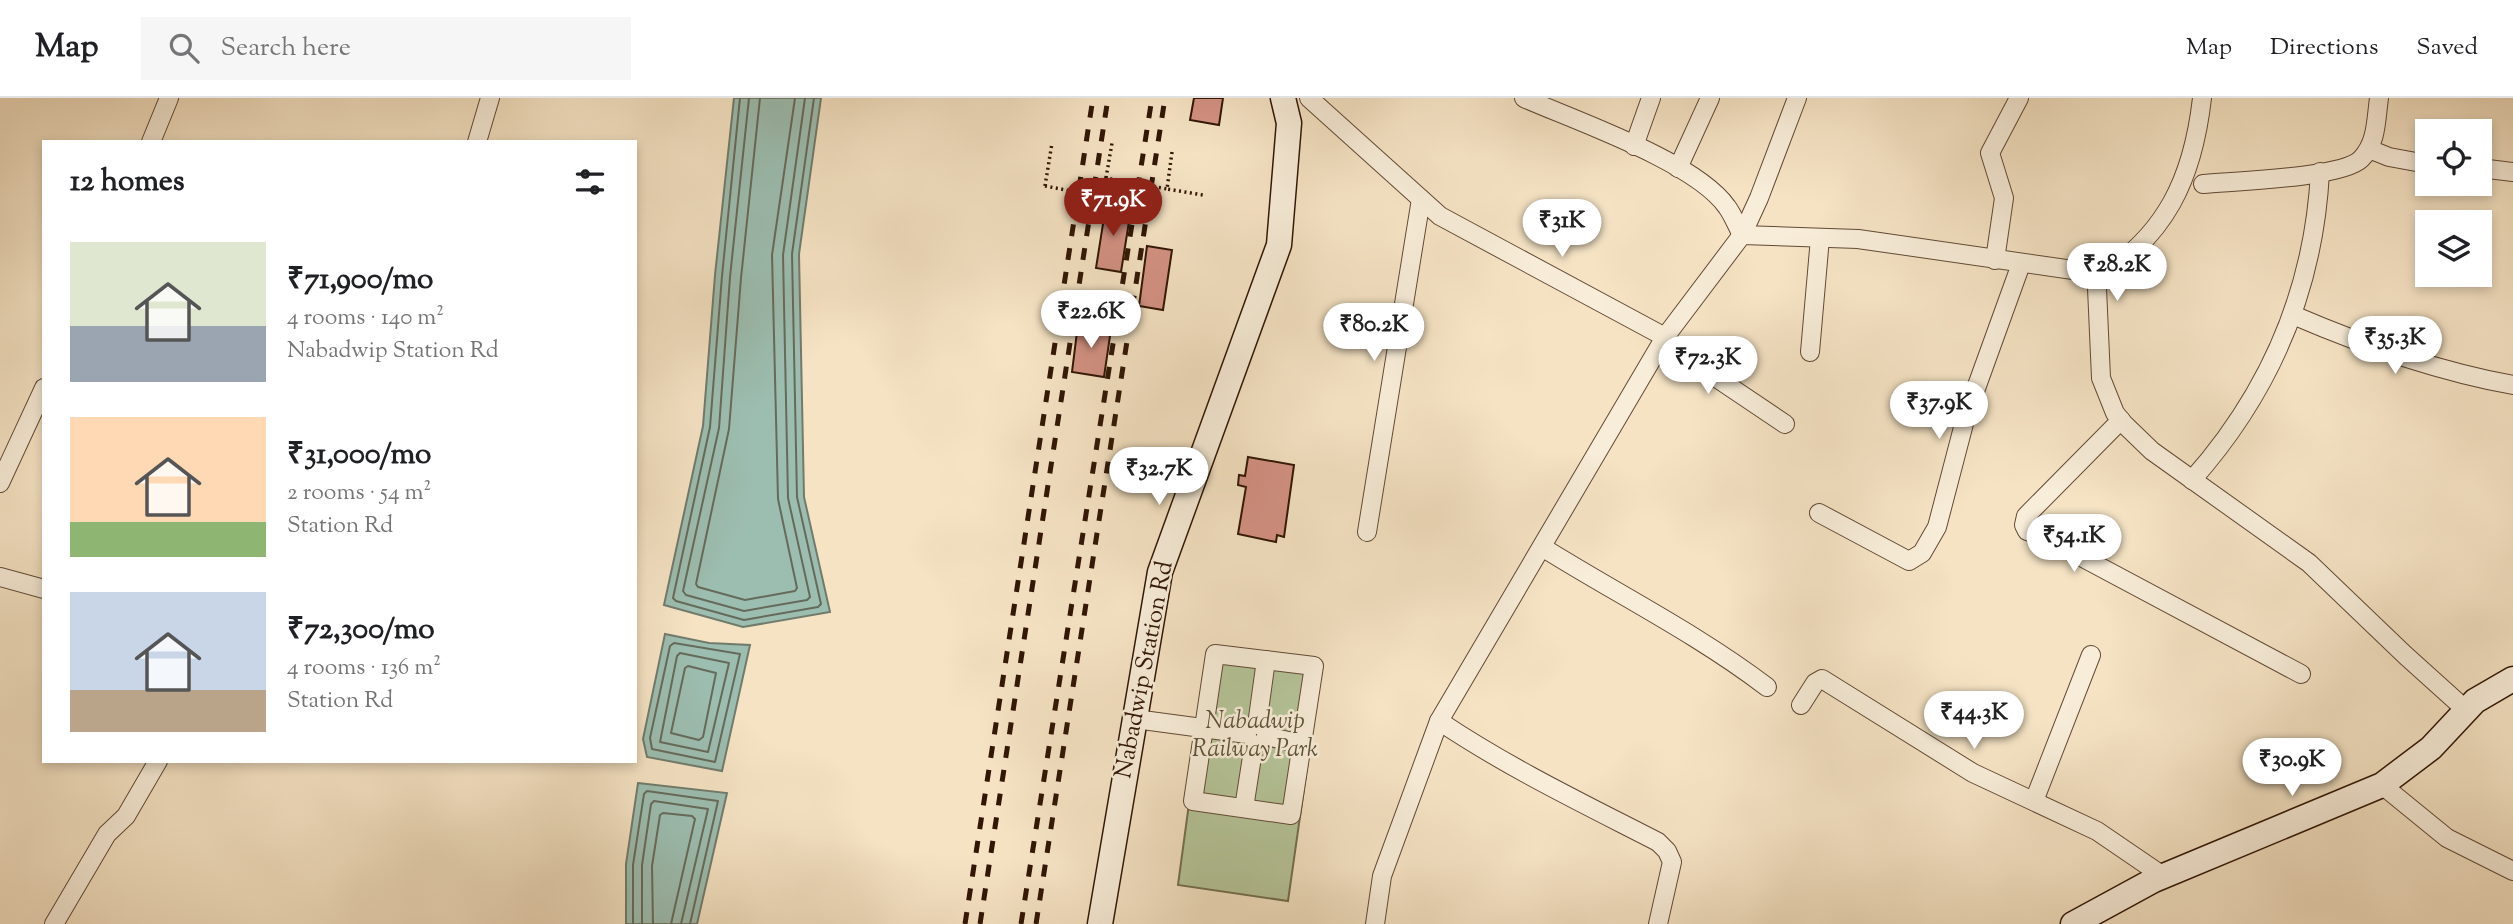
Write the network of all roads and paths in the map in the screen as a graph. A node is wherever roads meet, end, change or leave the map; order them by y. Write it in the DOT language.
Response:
graph roads {
  1 [pos="169,98"];
  2 [pos="490,98"];
  3 [pos="1283,98"];
  4 [pos="1309,98"];
  5 [pos="1524,98"];
  6 [pos="1651,98"];
  7 [pos="1710,98"];
  8 [pos="1797,98"];
  9 [pos="2019,98"];
  10 [pos="2202,98"];
  11 [pos="2379,98"];
  12 [pos="152,140"];
  13 [pos="478,140"];
  14 [pos="1052,143"];
  15 [pos="1112,143"];
  16 [pos="1634,146"];
  17 [pos="2369,149"];
  18 [pos="1172,152"];
  19 [pos="2415,162"];
  20 [pos="1678,168"];
  21 [pos="2492,169"];
  22 [pos="2513,172"];
  23 [pos="2320,173"];
  24 [pos="1106,178"];
  25 [pos="2203,184"];
  26 [pos="1167,189"];
  27 [pos="1203,195"];
  28 [pos="1421,199"];
  29 [pos="1742,235"];
  30 [pos="1820,238"];
  31 [pos="1994,260"];
  32 [pos="2021,264"];
  33 [pos="2095,279"];
  34 [pos="2293,315"];
  35 [pos="1665,337"];
  36 [pos="1810,352"];
  37 [pos="2513,385"];
  38 [pos="42,392"];
  39 [pos="2121,420"];
  40 [pos="1785,424"];
  41 [pos="2192,480"];
  42 [pos="0,482"];
  43 [pos="1819,513"];
  44 [pos="1367,532"];
  45 [pos="1542,547"];
  46 [pos="0,577"];
  47 [pos="42,588"];
  48 [pos="2091,655"];
  49 [pos="1266,660"];
  50 [pos="2301,674"];
  51 [pos="2513,679"];
  52 [pos="1767,687"];
  53 [pos="1801,705"];
  54 [pos="2466,710"];
  55 [pos="1135,719"];
  56 [pos="1439,721"];
  57 [pos="1204,729"];
  58 [pos="1256,735"];
  59 [pos="1302,744"];
  60 [pos="157,763"];
  61 [pos="2382,785"];
  62 [pos="2034,801"];
  63 [pos="1244,808"];
  64 [pos="2513,871"];
  65 [pos="2163,876"];
  66 [pos="54,924"];
  67 [pos="1100,924"];
  68 [pos="1375,924"];
  69 [pos="1658,924"];
  70 [pos="2073,924"];
  1 -- 12 [label="street"];
  2 -- 13 [label="street"];
  3 -- 55 [label="main road, Nabadwip Station Rd"];
  4 -- 28 [label="street"];
  5 -- 16 [label="street"];
  6 -- 16 [label="street"];
  7 -- 20 [label="street"];
  8 -- 29 [label="street"];
  9 -- 31 [label="street"];
  10 -- 33 [label="street"];
  11 -- 17 [label="street"];
  14 -- 24 [label="path, bridge"];
  15 -- 24 [label="path"];
  16 -- 20 [label="street"];
  17 -- 19 [label="street"];
  17 -- 23 [label="street"];
  18 -- 26 [label="path"];
  20 -- 29 [label="street"];
  21 -- 22 [label="street"];
  23 -- 25 [label="street"];
  23 -- 34 [label="street"];
  24 -- 26 [label="path, bridge"];
  26 -- 27 [label="path"];
  28 -- 35 [label="street"];
  28 -- 44 [label="street"];
  29 -- 30 [label="street"];
  29 -- 35 [label="street"];
  30 -- 31 [label="street"];
  30 -- 36 [label="street"];
  31 -- 32 [label="street"];
  32 -- 33 [label="street"];
  32 -- 43 [label="street"];
  33 -- 39 [label="street"];
  34 -- 37 [label="street"];
  34 -- 41 [label="street"];
  35 -- 40 [label="street"];
  35 -- 45 [label="street"];
  38 -- 42 [label="street"];
  39 -- 41 [label="street"];
  39 -- 50 [label="street"];
  41 -- 54 [label="street"];
  45 -- 52 [label="street"];
  45 -- 56 [label="street"];
  46 -- 47 [label="street"];
  48 -- 62 [label="street"];
  49 -- 57 [label="street"];
  49 -- 58 [label="street"];
  49 -- 59 [label="street"];
  51 -- 54 [label="main road"];
  53 -- 62 [label="street"];
  54 -- 61 [label="main road"];
  55 -- 57 [label="street"];
  55 -- 67 [label="main road, Nabadwip Station Rd"];
  56 -- 68 [label="street"];
  56 -- 69 [label="street"];
  57 -- 58 [label="street"];
  57 -- 63 [label="street"];
  58 -- 59 [label="street"];
  58 -- 63 [label="street"];
  59 -- 63 [label="street"];
  60 -- 66 [label="street"];
  61 -- 64 [label="street"];
  61 -- 65 [label="main road"];
  62 -- 65 [label="street"];
  65 -- 70 [label="main road"];
}
